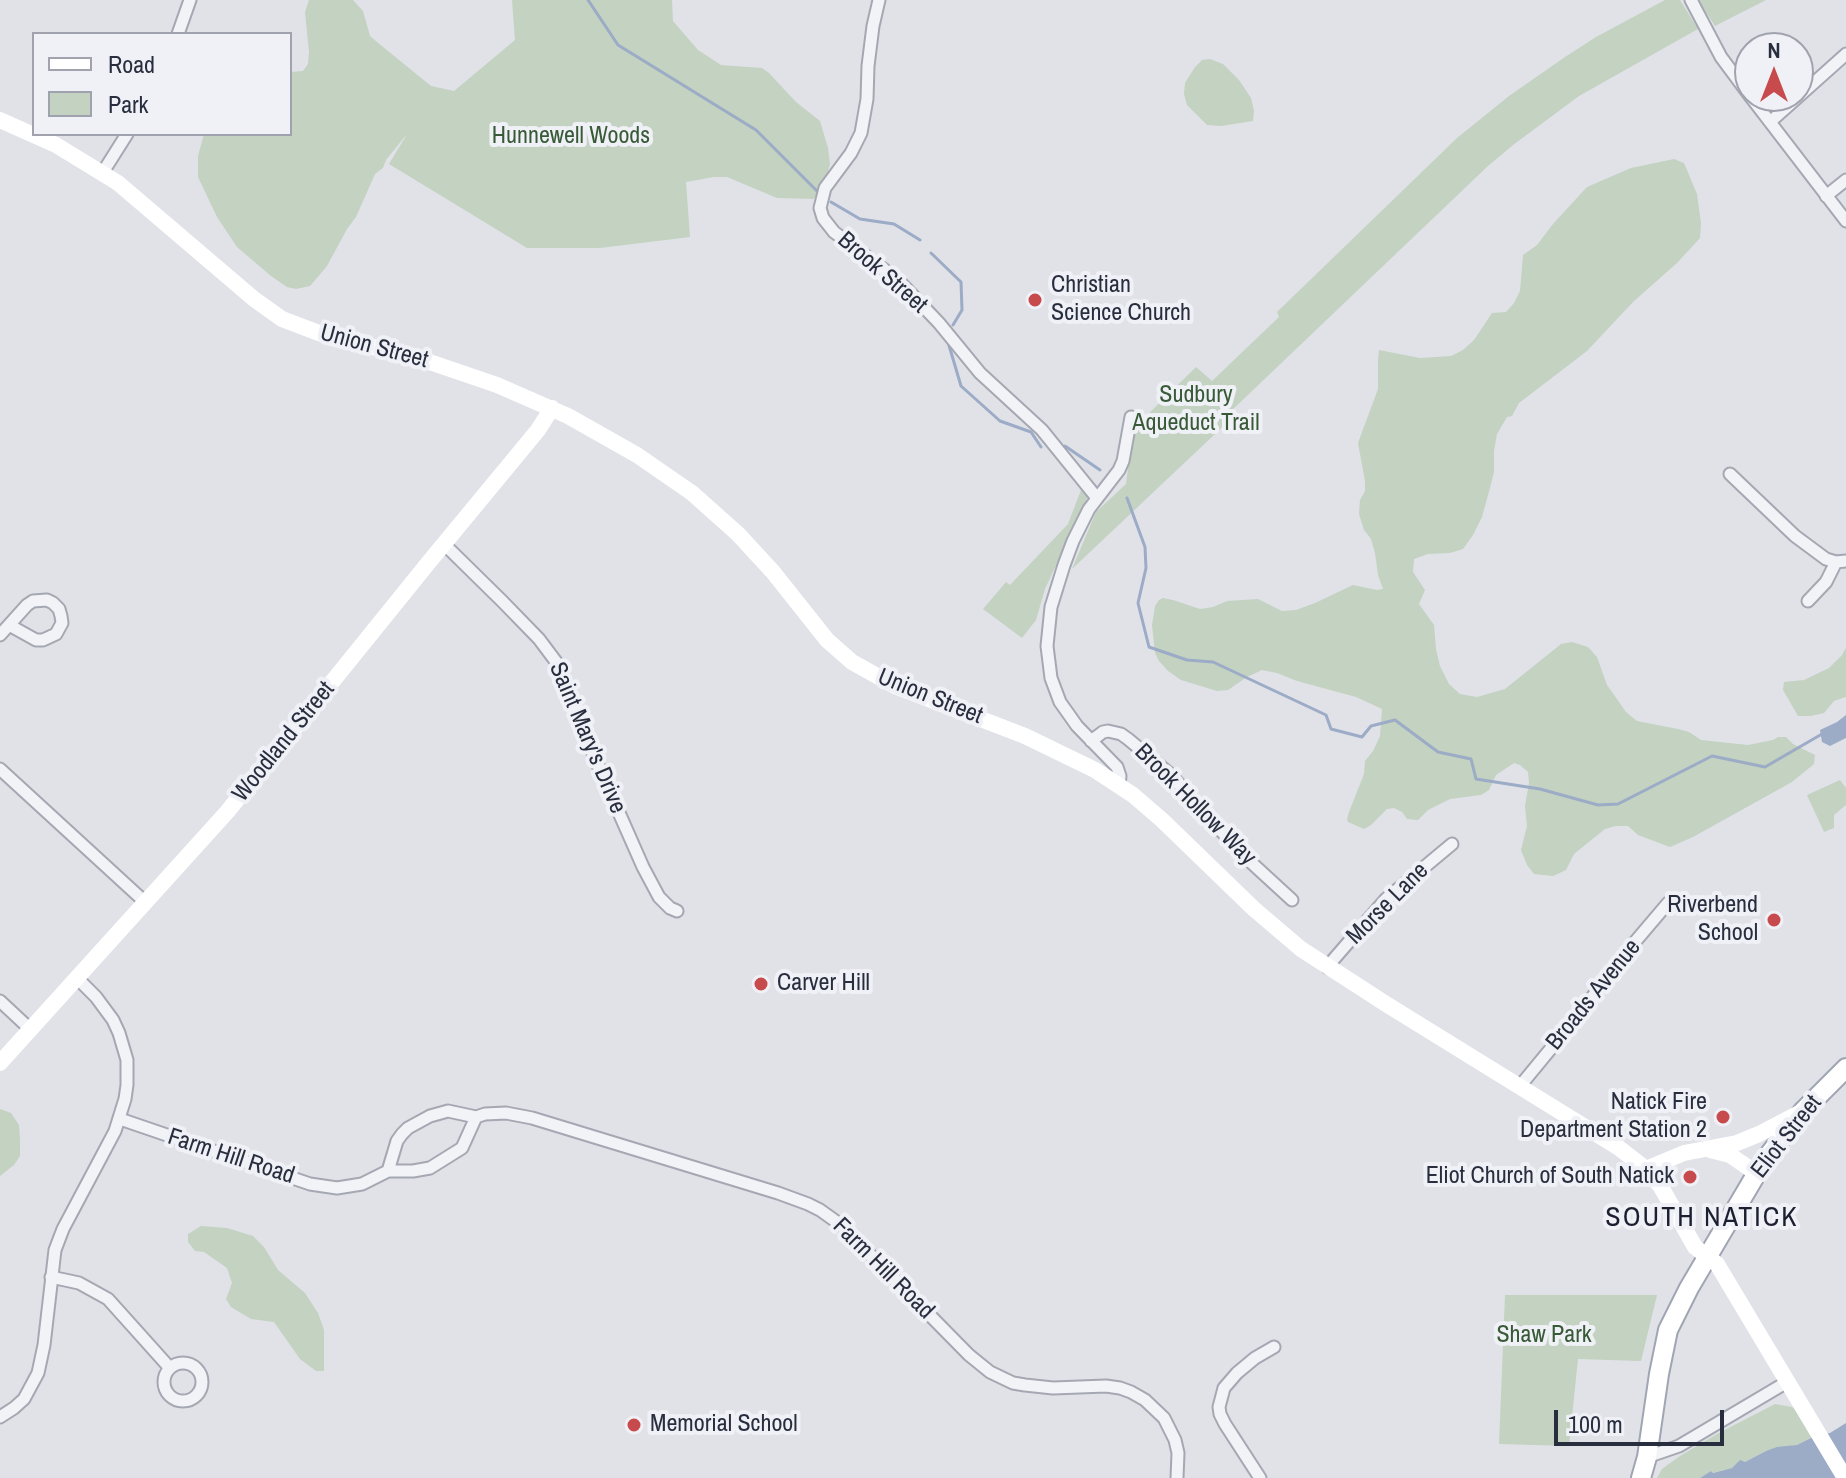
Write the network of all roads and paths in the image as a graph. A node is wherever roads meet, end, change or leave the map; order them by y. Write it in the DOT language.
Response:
graph roads {
  1 [pos="190,0"];
  2 [pos="879,0"];
  3 [pos="1691,0"];
  4 [pos="179,32"];
  5 [pos="1846,54"];
  6 [pos="1734,74"];
  7 [pos="1762,112"];
  8 [pos="0,120"];
  9 [pos="1770,122"];
  10 [pos="32,134"];
  11 [pos="36,136"];
  12 [pos="126,136"];
  13 [pos="103,172"];
  14 [pos="1846,180"];
  15 [pos="1826,196"];
  16 [pos="1846,221"];
  17 [pos="552,408"];
  18 [pos="1131,417"];
  19 [pos="1730,474"];
  20 [pos="1097,498"];
  21 [pos="444,544"];
  22 [pos="1841,561"];
  23 [pos="1808,601"];
  24 [pos="9,625"];
  25 [pos="0,635"];
  26 [pos="1091,741"];
  27 [pos="0,769"];
  28 [pos="1119,786"];
  29 [pos="1452,844"];
  30 [pos="1292,900"];
  31 [pos="145,902"];
  32 [pos="1668,903"];
  33 [pos="677,911"];
  34 [pos="1327,967"];
  35 [pos="77,978"];
  36 [pos="0,1001"];
  37 [pos="30,1029"];
  38 [pos="0,1063"];
  39 [pos="1846,1068"];
  40 [pos="1520,1086"];
  41 [pos="1803,1111"];
  42 [pos="476,1117"];
  43 [pos="120,1119"];
  44 [pos="1704,1149"];
  45 [pos="1646,1169"];
  46 [pos="388,1171"];
  47 [pos="1756,1173"];
  48 [pos="1706,1257"];
  49 [pos="51,1277"];
  50 [pos="1274,1347"];
  51 [pos="169,1367"];
  52 [pos="1787,1382"];
  53 [pos="0,1417"];
  54 [pos="1647,1457"];
  55 [pos="1177,1478"];
  56 [pos="1260,1478"];
  57 [pos="1641,1478"];
  58 [pos="1845,1478"];
  1 -- 4 [label="street"];
  2 -- 20 [label="street, Brook Street"];
  3 -- 6 [label="street"];
  5 -- 9 [label="street"];
  7 -- 9 [label="street"];
  8 -- 10 [label="street, Union Street"];
  9 -- 15 [label="street"];
  11 -- 13 [label="street, Union Street"];
  12 -- 13 [label="street"];
  13 -- 17 [label="street, Union Street"];
  14 -- 15 [label="street"];
  15 -- 16 [label="street"];
  17 -- 21 [label="street, Woodland Street"];
  17 -- 28 [label="street, Union Street"];
  18 -- 20 [label="street"];
  19 -- 22 [label="street"];
  20 -- 26 [label="street"];
  21 -- 31 [label="street, Woodland Street"];
  21 -- 33 [label="street, Saint Mary's Drive"];
  22 -- 23 [label="street"];
  24 -- 24 [label="street"];
  24 -- 25 [label="street"];
  26 -- 28 [label="street"];
  26 -- 30 [label="street, Brook Hollow Way"];
  27 -- 31 [label="street"];
  28 -- 34 [label="street, Union Street"];
  29 -- 34 [label="street, Morse Lane"];
  31 -- 35 [label="street, Woodland Street"];
  32 -- 40 [label="street, Broads Avenue"];
  34 -- 40 [label="street, Union Street"];
  35 -- 37 [label="street, Woodland Street"];
  35 -- 43 [label="street"];
  36 -- 37 [label="street"];
  37 -- 38 [label="street, Woodland Street"];
  39 -- 41 [label="main road, Eliot Street"];
  40 -- 45 [label="street, Union Street"];
  41 -- 44 [label="street"];
  41 -- 47 [label="main road, Eliot Street"];
  42 -- 46 [label="street, Farm Hill Road"];
  42 -- 46 [label="street, Farm Hill Road"];
  42 -- 55 [label="street, Farm Hill Road"];
  43 -- 46 [label="street, Farm Hill Road"];
  43 -- 49 [label="street"];
  44 -- 45 [label="street"];
  44 -- 47 [label="street"];
  45 -- 48 [label="street, Union Street"];
  47 -- 48 [label="main road, Eliot Street"];
  48 -- 52 [label="street, Union Street"];
  48 -- 54 [label="main road, Eliot Street"];
  49 -- 51 [label="street"];
  49 -- 53 [label="street"];
  50 -- 56 [label="street"];
  52 -- 54 [label="street"];
  52 -- 58 [label="street, Union Street"];
  54 -- 57 [label="main road, Eliot Street"];
}
